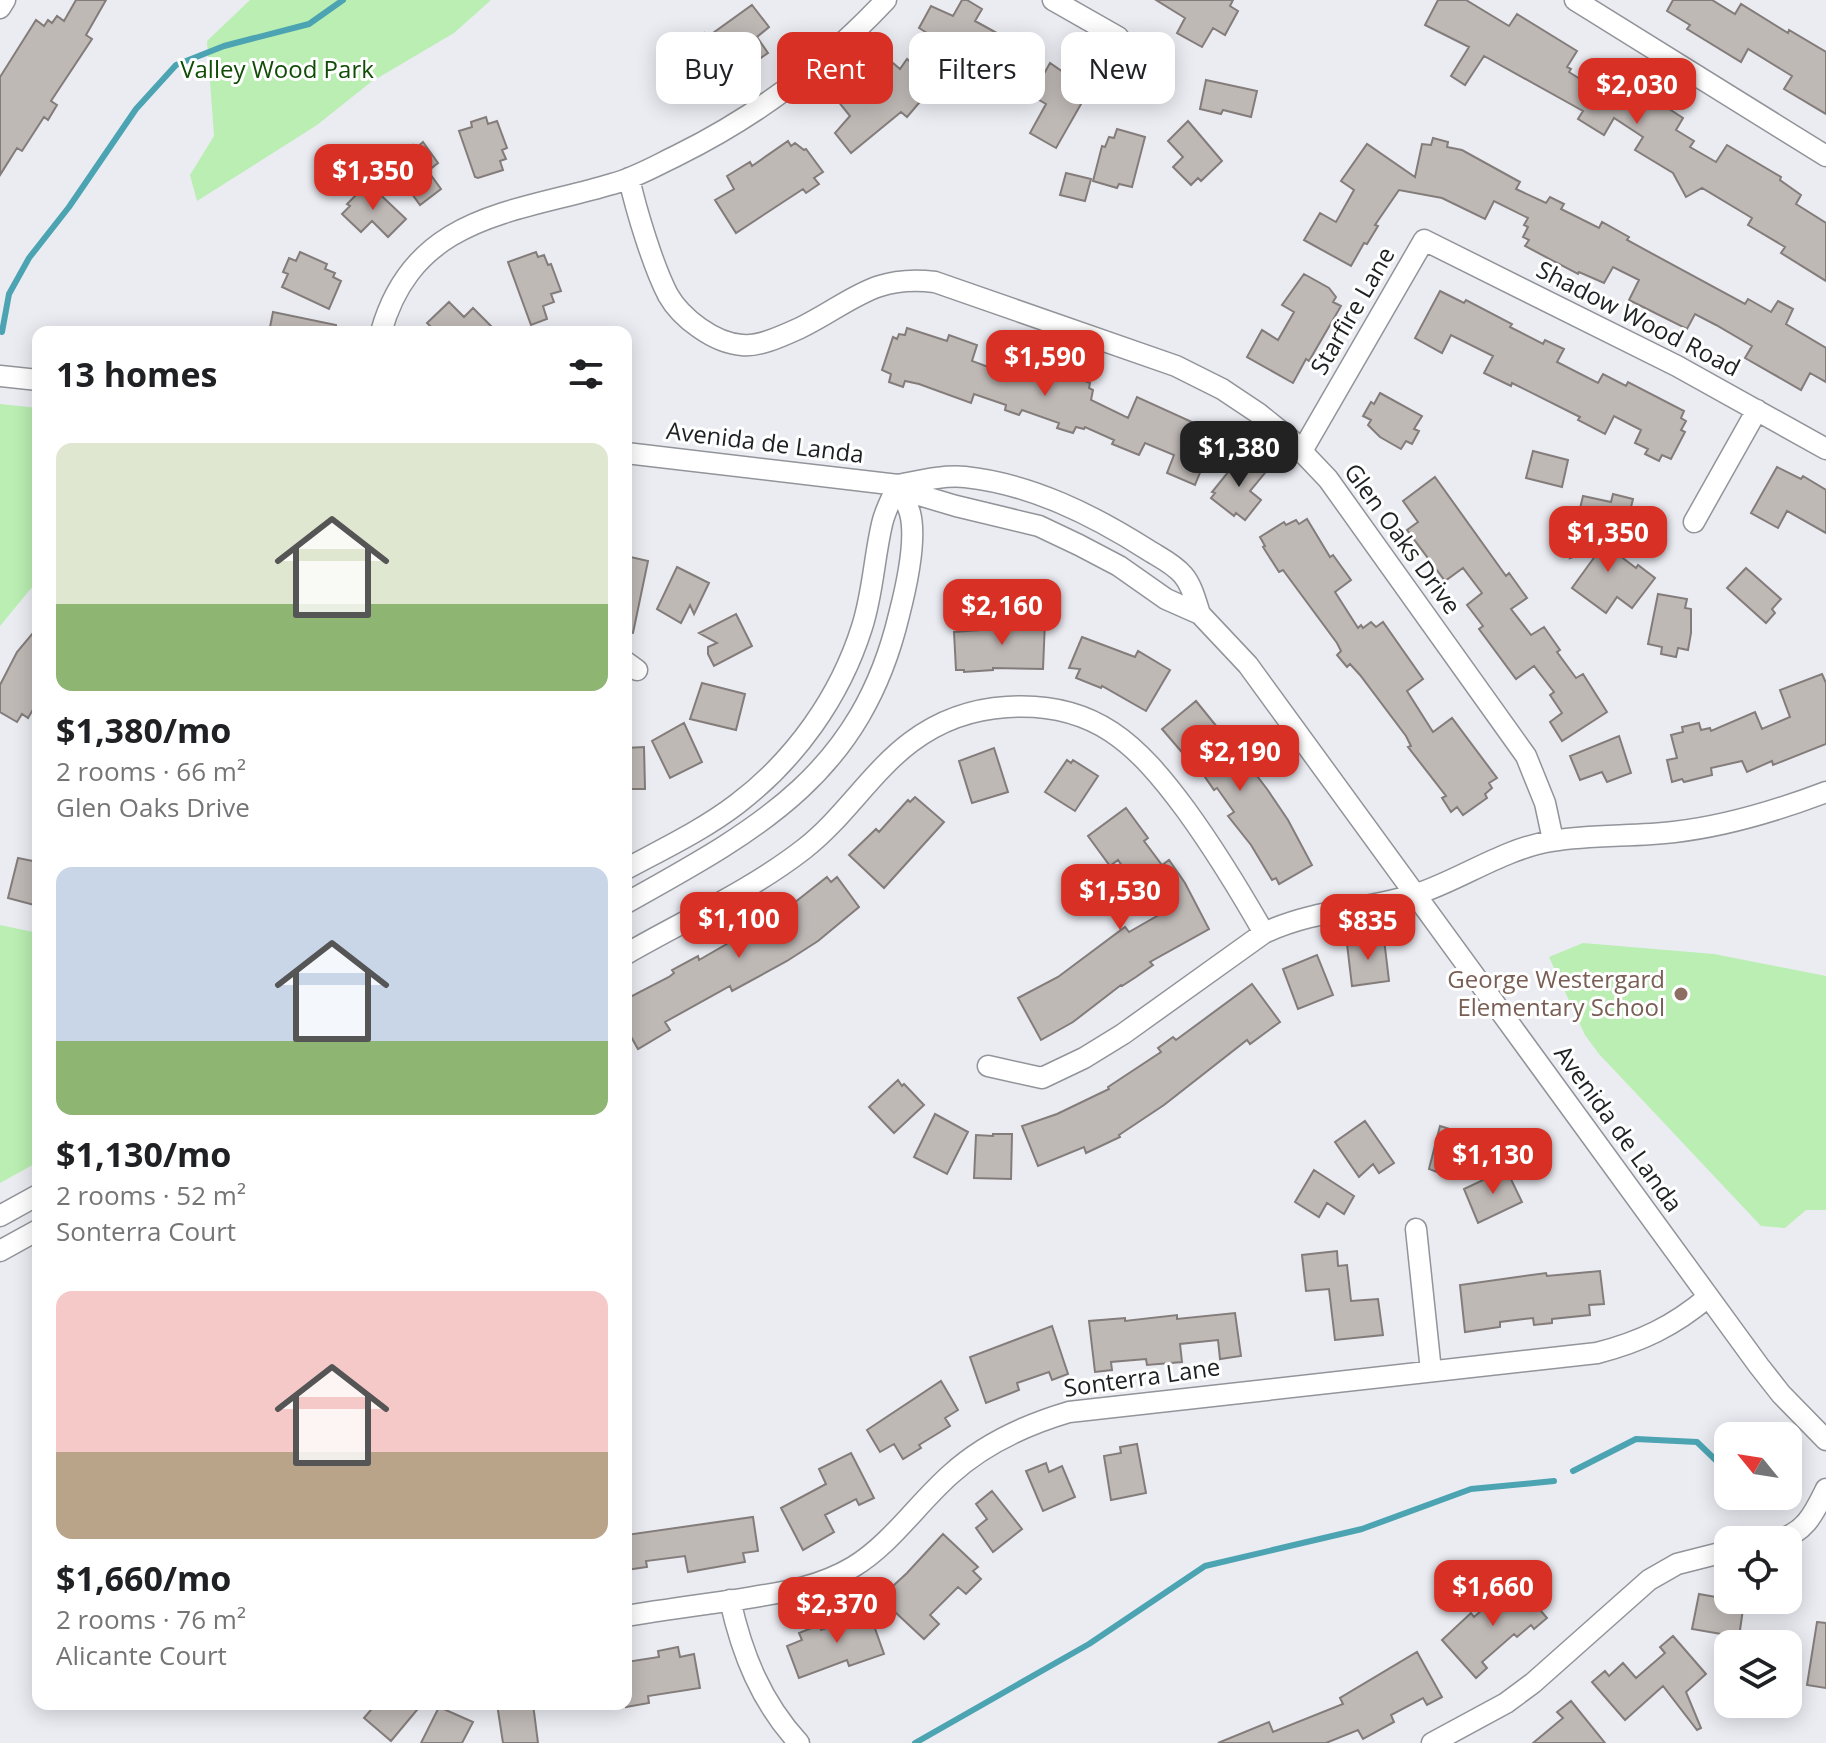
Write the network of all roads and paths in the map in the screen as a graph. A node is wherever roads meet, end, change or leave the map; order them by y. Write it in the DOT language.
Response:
graph roads {
  1 [pos="5,0"];
  2 [pos="886,0"];
  3 [pos="1053,0"];
  4 [pos="1575,0"];
  5 [pos="0,8"];
  6 [pos="1109,32"];
  7 [pos="1826,156"];
  8 [pos="629,178"];
  9 [pos="1424,240"];
  10 [pos="383,326"];
  11 [pos="0,376"];
  12 [pos="32,379"];
  13 [pos="1757,410"];
  14 [pos="1826,449"];
  15 [pos="1302,451"];
  16 [pos="632,454"];
  17 [pos="898,485"];
  18 [pos="1694,522"];
  19 [pos="1200,614"];
  20 [pos="1826,792"];
  21 [pos="1553,840"];
  22 [pos="632,866"];
  23 [pos="1415,894"];
  24 [pos="632,900"];
  25 [pos="1264,933"];
  26 [pos="632,951"];
  27 [pos="988,1066"];
  28 [pos="32,1198"];
  29 [pos="0,1216"];
  30 [pos="1416,1229"];
  31 [pos="32,1233"];
  32 [pos="0,1251"];
  33 [pos="1708,1297"];
  34 [pos="1431,1371"];
  35 [pos="1826,1440"];
  36 [pos="1826,1489"];
  37 [pos="1802,1528"];
  38 [pos="1714,1555"];
  39 [pos="730,1600"];
  40 [pos="632,1615"];
  41 [pos="799,1743"];
  42 [pos="1432,1743"];
  1 -- 5 [label="street"];
  2 -- 8 [label="street"];
  3 -- 6 [label="street"];
  4 -- 7 [label="street"];
  8 -- 10 [label="street"];
  8 -- 15 [label="street, Glen Oaks Drive"];
  9 -- 13 [label="street, Shadow Wood Road"];
  9 -- 15 [label="street, Starfire Lane"];
  11 -- 12 [label="street"];
  13 -- 14 [label="street, Shadow Wood Road"];
  13 -- 18 [label="street"];
  15 -- 21 [label="street, Glen Oaks Drive"];
  16 -- 17 [label="street, Avenida de Landa"];
  17 -- 19 [label="street, Avenida de Landa"];
  17 -- 19 [label="street, Avenida de Landa"];
  17 -- 22 [label="street"];
  17 -- 24 [label="street"];
  19 -- 23 [label="street, Avenida de Landa"];
  20 -- 21 [label="street"];
  21 -- 23 [label="street"];
  23 -- 25 [label="street"];
  23 -- 33 [label="street, Avenida de Landa"];
  25 -- 26 [label="street"];
  25 -- 27 [label="street"];
  28 -- 29 [label="street"];
  30 -- 34 [label="street"];
  31 -- 32 [label="street"];
  33 -- 34 [label="street, Sonterra Lane"];
  33 -- 35 [label="street, Avenida de Landa"];
  34 -- 39 [label="street, Sonterra Lane"];
  36 -- 37 [label="street"];
  38 -- 42 [label="street"];
  39 -- 40 [label="street, Sonterra Lane"];
  39 -- 41 [label="street"];
}
